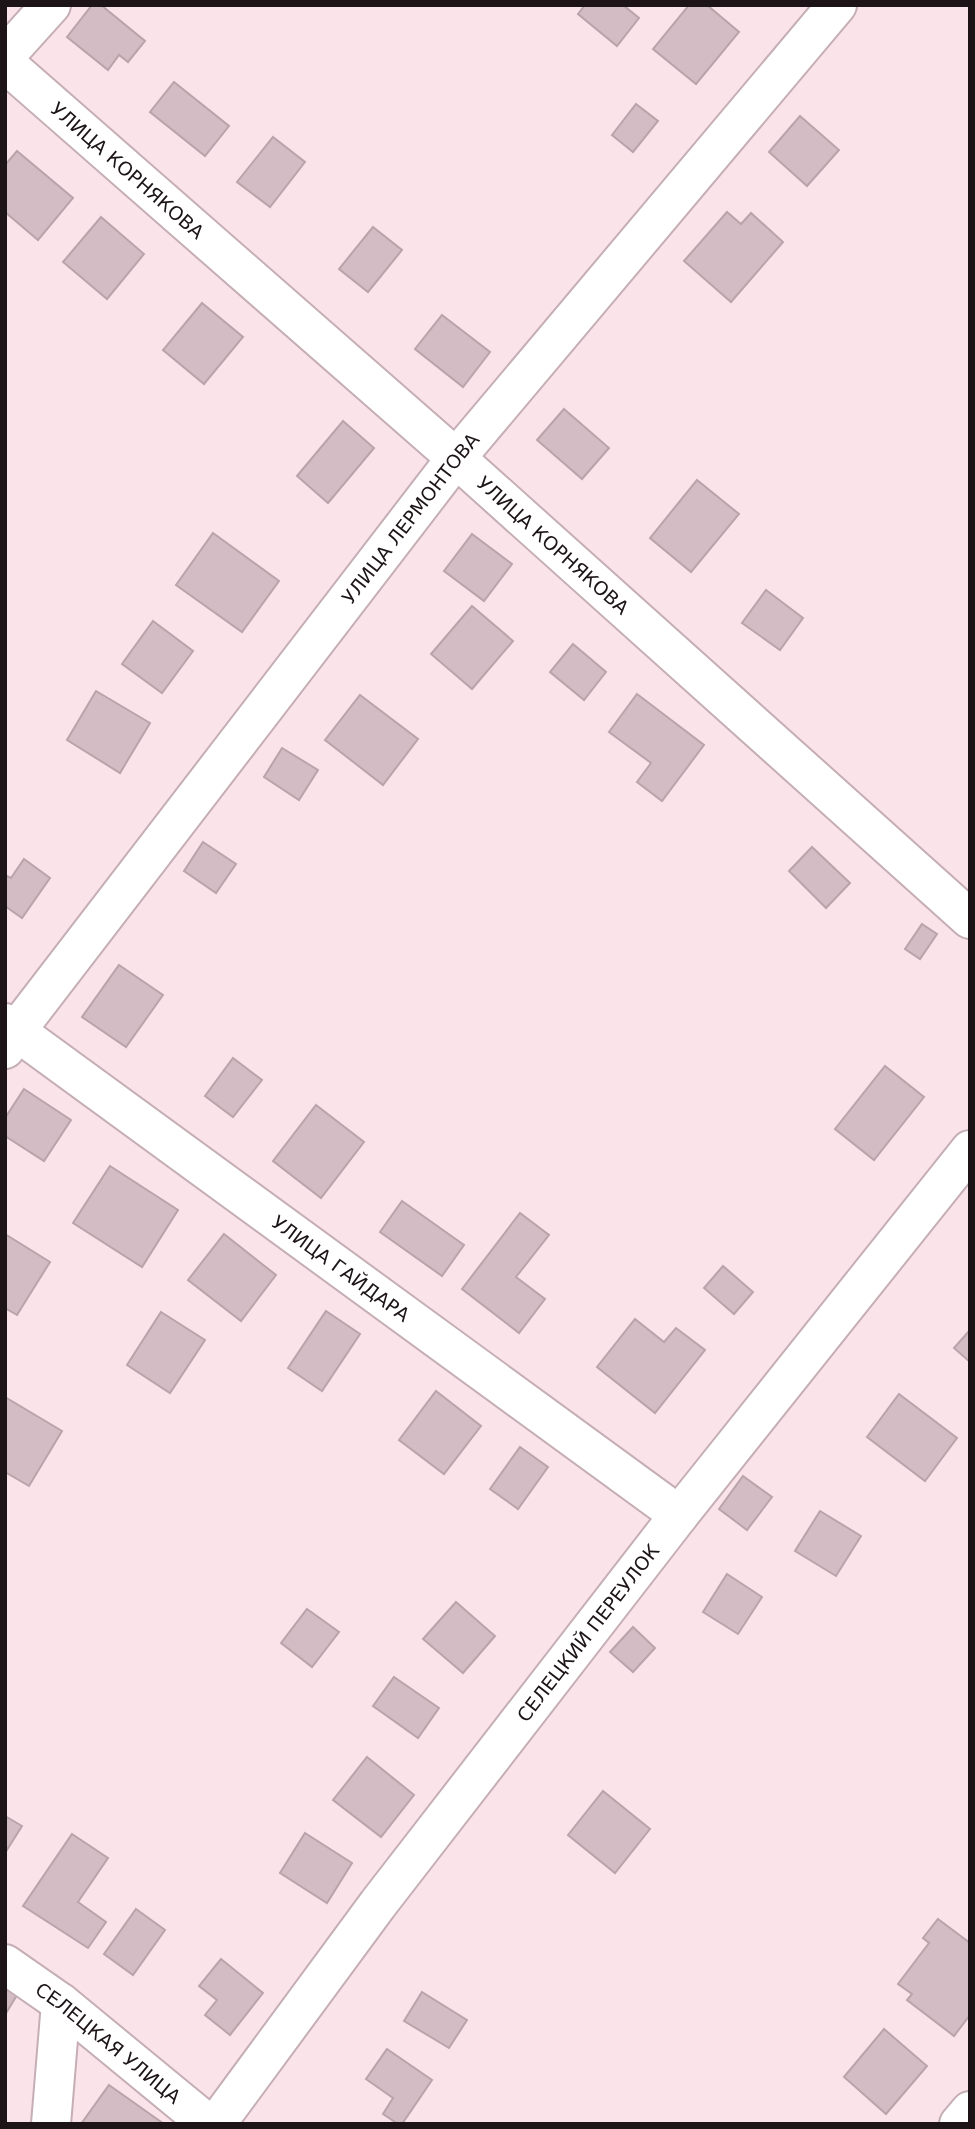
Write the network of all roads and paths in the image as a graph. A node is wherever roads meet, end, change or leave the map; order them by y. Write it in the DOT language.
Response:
graph roads {
  1 [pos="51,5"];
  2 [pos="837,5"];
  3 [pos="5,56"];
  4 [pos="5,63"];
  5 [pos="456,458"];
  6 [pos="970,919"];
  7 [pos="9,1034"];
  8 [pos="970,1150"];
  9 [pos="679,1515"];
  10 [pos="5,1964"];
  11 [pos="61,2003"];
  12 [pos="970,2111"];
  13 [pos="51,2124"];
  14 [pos="208,2124"];
  15 [pos="216,2124"];
  16 [pos="959,2124"];
  1 -- 3 [label="street"];
  2 -- 5 [label="street, УЛИЦА ЛЕРМОНТОВА"];
  4 -- 5 [label="street, УЛИЦА КОРНЯКОВА"];
  5 -- 6 [label="street, УЛИЦА КОРНЯКОВА"];
  5 -- 7 [label="street, УЛИЦА ЛЕРМОНТОВА"];
  7 -- 9 [label="street, УЛИЦА ГАЙДАРА"];
  8 -- 9 [label="street, СЕЛЕЦКИЙ ПЕРЕУЛОК"];
  9 -- 15 [label="street, СЕЛЕЦКИЙ ПЕРЕУЛОК"];
  10 -- 11 [label="street, СЕЛЕЦКАЯ УЛИЦА"];
  11 -- 13 [label="street"];
  11 -- 14 [label="street, СЕЛЕЦКАЯ УЛИЦА"];
  12 -- 16 [label="street"];
}
